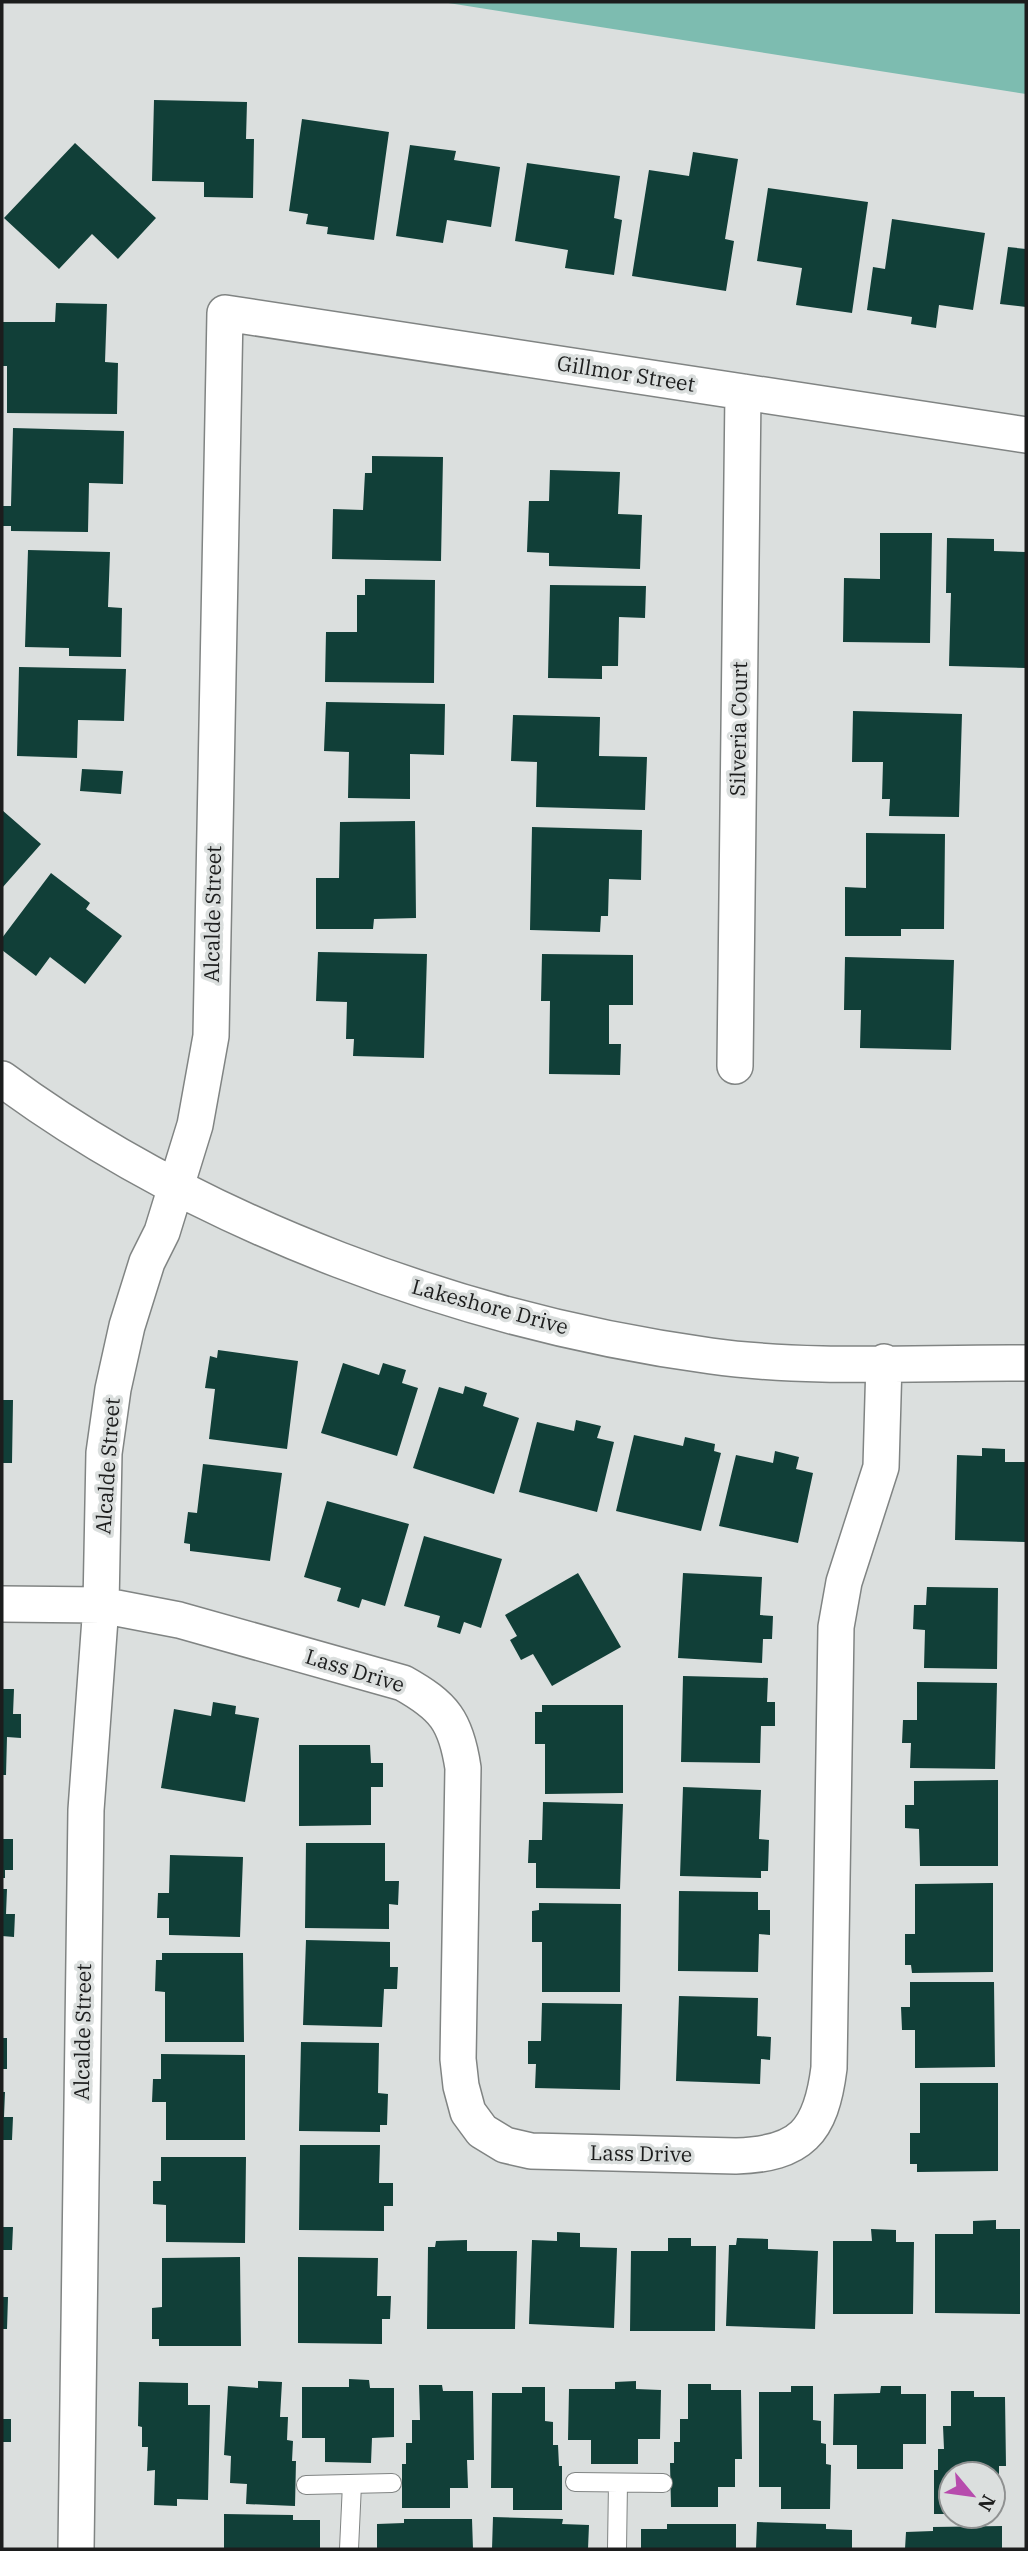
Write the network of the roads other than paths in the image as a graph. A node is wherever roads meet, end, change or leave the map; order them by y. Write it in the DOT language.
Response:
graph roads {
  1 [pos="225,313"];
  2 [pos="743,392"];
  3 [pos="1026,435"];
  4 [pos="735,1066"];
  5 [pos="2,1079"];
  6 [pos="178,1186"];
  7 [pos="884,1362"];
  8 [pos="1026,1363"];
  9 [pos="2,1604"];
  10 [pos="101,1605"];
  11 [pos="575,2482"];
  12 [pos="391,2483"];
  13 [pos="618,2483"];
  14 [pos="663,2483"];
  15 [pos="352,2484"];
  16 [pos="306,2485"];
  17 [pos="76,2549"];
  18 [pos="349,2549"];
  19 [pos="617,2549"];
  1 -- 2 [label="street, Gillmor Street"];
  1 -- 6 [label="street, Alcalde Street"];
  2 -- 3 [label="street, Gillmor Street"];
  2 -- 4 [label="street, Silveria Court"];
  5 -- 6 [label="street, Lakeshore Drive"];
  6 -- 7 [label="street, Lakeshore Drive"];
  6 -- 10 [label="street, Alcalde Street"];
  7 -- 8 [label="street, Lakeshore Drive"];
  7 -- 10 [label="street, Lass Drive"];
  9 -- 10 [label="street, Lass Drive"];
  10 -- 17 [label="street, Alcalde Street"];
  11 -- 13 [label="lane"];
  12 -- 15 [label="lane"];
  13 -- 14 [label="lane"];
  13 -- 19 [label="lane"];
  15 -- 16 [label="lane"];
  15 -- 18 [label="lane"];
}
